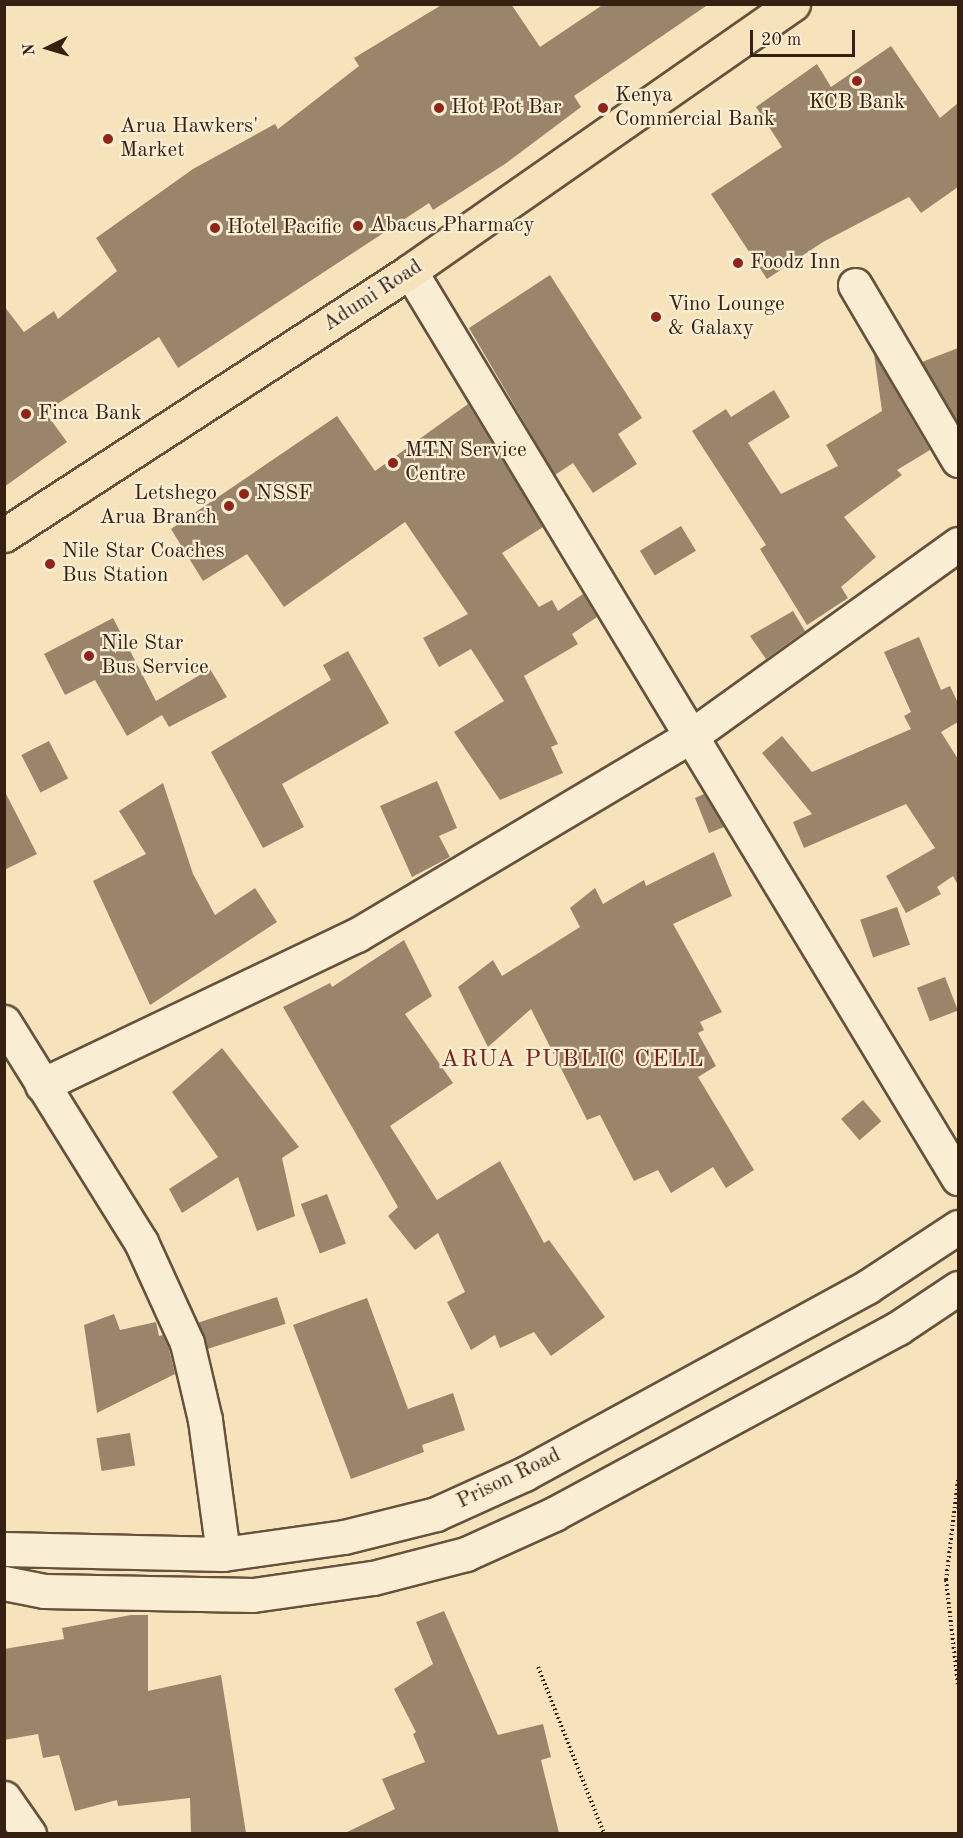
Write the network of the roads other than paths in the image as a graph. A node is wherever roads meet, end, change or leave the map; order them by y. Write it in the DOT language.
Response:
graph roads {
  1 [pos="793,4"];
  2 [pos="410,271"];
  3 [pos="855,285"];
  4 [pos="958,460"];
  5 [pos="4,536"];
  6 [pos="958,544"];
  7 [pos="692,736"];
  8 [pos="4,1022"];
  9 [pos="42,1085"];
  10 [pos="958,1178"];
  11 [pos="958,1227"];
  12 [pos="958,1288"];
  13 [pos="4,1549"];
  14 [pos="223,1554"];
  15 [pos="4,1583"];
  16 [pos="4,1798"];
  17 [pos="29,1833"];
  1 -- 2 [label="main road, Adumi Road"];
  2 -- 5 [label="main road, Adumi Road"];
  2 -- 7 [label="street"];
  3 -- 4 [label="street"];
  6 -- 7 [label="street"];
  7 -- 9 [label="street"];
  7 -- 10 [label="street"];
  8 -- 9 [label="street"];
  9 -- 14 [label="street"];
  11 -- 14 [label="street, Prison Road"];
  12 -- 15 [label="street"];
  13 -- 14 [label="street, Prison Road"];
  16 -- 17 [label="street"];
}
